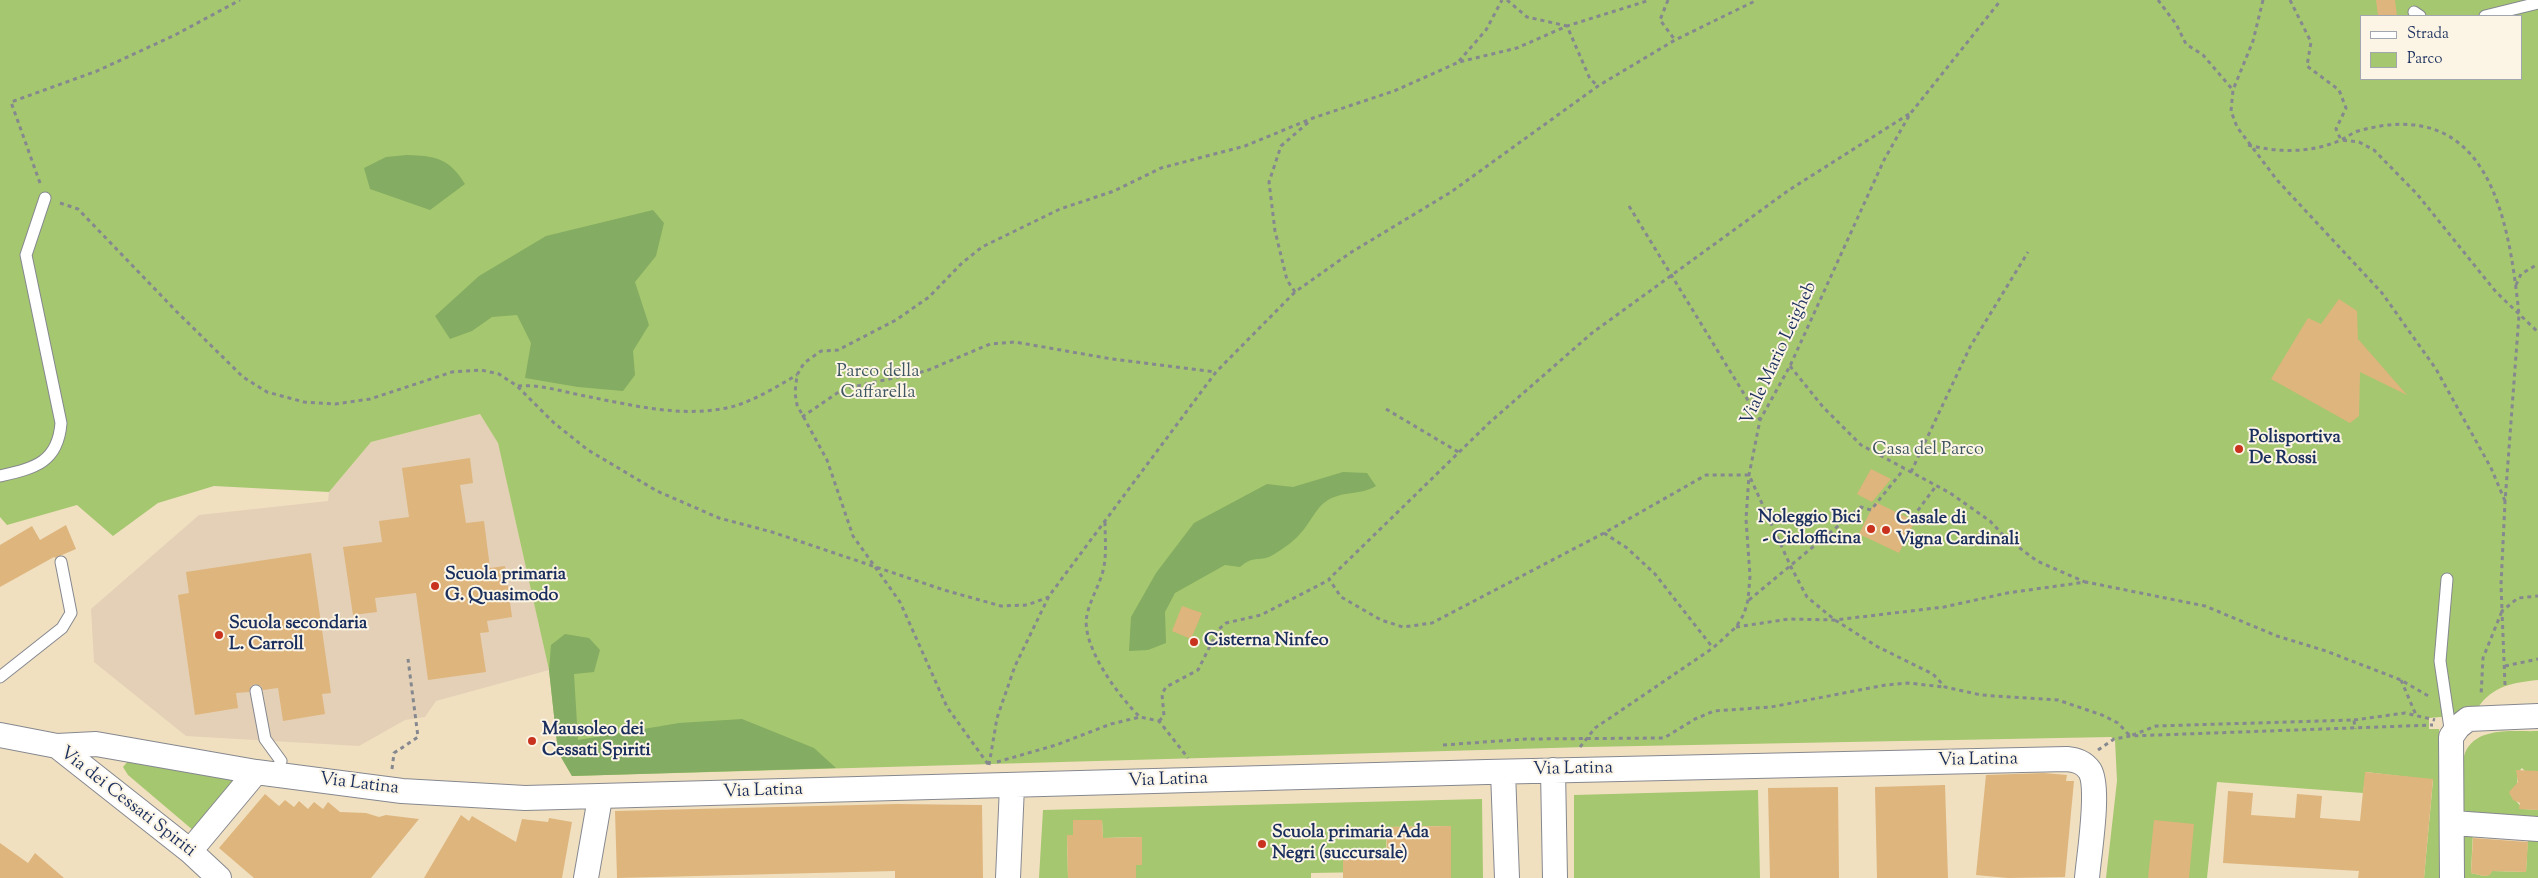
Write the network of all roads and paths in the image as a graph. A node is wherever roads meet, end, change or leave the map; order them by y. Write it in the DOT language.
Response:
graph roads {
  1 [pos="240,0"];
  2 [pos="1502,0"];
  3 [pos="1507,0"];
  4 [pos="1650,0"];
  5 [pos="1668,0"];
  6 [pos="1757,0"];
  7 [pos="2001,0"];
  8 [pos="2158,0"];
  9 [pos="2262,0"];
  10 [pos="2290,0"];
  11 [pos="2538,3"];
  12 [pos="2489,15"];
  13 [pos="1566,26"];
  14 [pos="1675,40"];
  15 [pos="1459,62"];
  16 [pos="1598,86"];
  17 [pos="2233,90"];
  18 [pos="1910,114"];
  19 [pos="1313,118"];
  20 [pos="2341,140"];
  21 [pos="2248,146"];
  22 [pos="45,198"];
  23 [pos="1629,206"];
  24 [pos="2028,252"];
  25 [pos="2538,264"];
  26 [pos="1671,275"];
  27 [pos="2516,285"];
  28 [pos="1295,292"];
  29 [pos="2519,315"];
  30 [pos="2538,332"];
  31 [pos="1790,366"];
  32 [pos="1216,372"];
  33 [pos="797,375"];
  34 [pos="517,386"];
  35 [pos="1386,409"];
  36 [pos="802,417"];
  37 [pos="1760,420"];
  38 [pos="1460,453"];
  39 [pos="1904,469"];
  40 [pos="1911,472"];
  41 [pos="0,476"];
  42 [pos="1749,476"];
  43 [pos="1936,486"];
  44 [pos="2505,502"];
  45 [pos="1913,517"];
  46 [pos="1105,521"];
  47 [pos="1604,533"];
  48 [pos="61,562"];
  49 [pos="1791,566"];
  50 [pos="876,568"];
  51 [pos="2447,579"];
  52 [pos="1329,580"];
  53 [pos="2086,582"];
  54 [pos="1049,596"];
  55 [pos="2538,596"];
  56 [pos="1748,600"];
  57 [pos="2502,611"];
  58 [pos="1836,620"];
  59 [pos="1736,627"];
  60 [pos="1713,648"];
  61 [pos="408,659"];
  62 [pos="2538,659"];
  63 [pos="2505,666"];
  64 [pos="0,678"];
  65 [pos="2401,680"];
  66 [pos="2505,685"];
  67 [pos="1945,687"];
  68 [pos="256,691"];
  69 [pos="2481,702"];
  70 [pos="2446,706"];
  71 [pos="2416,715"];
  72 [pos="2538,716"];
  73 [pos="1140,718"];
  74 [pos="2354,720"];
  75 [pos="2429,720"];
  76 [pos="1159,721"];
  77 [pos="2429,726"];
  78 [pos="2355,730"];
  79 [pos="0,735"];
  80 [pos="2130,736"];
  81 [pos="2452,737"];
  82 [pos="1586,738"];
  83 [pos="2114,739"];
  84 [pos="1444,745"];
  85 [pos="57,746"];
  86 [pos="1580,748"];
  87 [pos="1190,760"];
  88 [pos="989,764"];
  89 [pos="1553,770"];
  90 [pos="1503,772"];
  91 [pos="265,773"];
  92 [pos="391,774"];
  93 [pos="1012,786"];
  94 [pos="600,798"];
  95 [pos="2453,823"];
  96 [pos="2538,829"];
  97 [pos="190,851"];
  98 [pos="219,878"];
  99 [pos="586,878"];
  100 [pos="1008,878"];
  101 [pos="1507,878"];
  102 [pos="1555,878"];
  103 [pos="2087,878"];
  104 [pos="2452,878"];
  1 -- 22 [label="path"];
  2 -- 15 [label="path"];
  3 -- 13 [label="path"];
  4 -- 13 [label="path"];
  5 -- 14 [label="path"];
  6 -- 14 [label="path"];
  7 -- 18 [label="path, Viale Mario Leigheb"];
  8 -- 17 [label="path"];
  9 -- 17 [label="path"];
  10 -- 20 [label="path"];
  11 -- 12 [label="lane"];
  13 -- 15 [label="path"];
  13 -- 16 [label="path"];
  14 -- 16 [label="path"];
  15 -- 19 [label="path"];
  16 -- 28 [label="path"];
  17 -- 21 [label="path"];
  18 -- 26 [label="path"];
  18 -- 31 [label="path, Viale Mario Leigheb"];
  19 -- 28 [label="path"];
  19 -- 33 [label="path"];
  20 -- 21 [label="path"];
  20 -- 27 [label="path"];
  20 -- 29 [label="path"];
  21 -- 44 [label="path"];
  22 -- 34 [label="path"];
  22 -- 41 [label="lane"];
  23 -- 26 [label="path"];
  24 -- 40 [label="path"];
  25 -- 27 [label="path"];
  26 -- 37 [label="path"];
  26 -- 38 [label="path"];
  27 -- 29 [label="path"];
  28 -- 32 [label="path"];
  29 -- 30 [label="path"];
  29 -- 44 [label="path"];
  31 -- 37 [label="path, Viale Mario Leigheb"];
  31 -- 39 [label="path"];
  32 -- 36 [label="path"];
  32 -- 46 [label="path"];
  33 -- 34 [label="path"];
  33 -- 36 [label="path"];
  34 -- 50 [label="path"];
  35 -- 38 [label="path"];
  36 -- 50 [label="path"];
  37 -- 42 [label="path, Viale Mario Leigheb"];
  38 -- 52 [label="path"];
  39 -- 40 [label="path"];
  39 -- 49 [label="path"];
  40 -- 43 [label="path"];
  42 -- 47 [label="path"];
  42 -- 49 [label="path"];
  42 -- 56 [label="path, Viale Mario Leigheb"];
  43 -- 45 [label="path"];
  43 -- 53 [label="path"];
  44 -- 57 [label="path"];
  46 -- 54 [label="path"];
  46 -- 73 [label="path"];
  47 -- 52 [label="path"];
  47 -- 60 [label="path"];
  48 -- 64 [label="lane"];
  49 -- 56 [label="path"];
  49 -- 58 [label="path"];
  50 -- 54 [label="path"];
  50 -- 88 [label="path"];
  51 -- 70 [label="lane"];
  52 -- 76 [label="path"];
  53 -- 58 [label="path"];
  53 -- 65 [label="path"];
  54 -- 88 [label="path"];
  55 -- 57 [label="path"];
  56 -- 59 [label="path, Viale Mario Leigheb"];
  57 -- 63 [label="path"];
  57 -- 69 [label="path"];
  58 -- 59 [label="path"];
  58 -- 67 [label="path"];
  59 -- 60 [label="path, Viale Mario Leigheb"];
  60 -- 82 [label="path, Viale Mario Leigheb"];
  61 -- 92 [label="path"];
  62 -- 63 [label="path"];
  63 -- 66 [label="path"];
  65 -- 70 [label="path"];
  65 -- 71 [label="path"];
  67 -- 80 [label="path"];
  67 -- 82 [label="path"];
  68 -- 91 [label="lane"];
  70 -- 81 [label="lane"];
  71 -- 74 [label="path"];
  71 -- 75 [label="path"];
  72 -- 81 [label="street"];
  73 -- 76 [label="path"];
  73 -- 88 [label="path"];
  74 -- 78 [label="path"];
  74 -- 80 [label="path"];
  76 -- 87 [label="path"];
  77 -- 78 [label="path"];
  78 -- 80 [label="path"];
  79 -- 85 [label="street, Via dei Cessati Spiriti"];
  80 -- 83 [label="path"];
  81 -- 95 [label="street"];
  82 -- 84 [label="path"];
  82 -- 86 [label="path, Viale Mario Leigheb"];
  85 -- 91 [label="street, Via Latina"];
  85 -- 97 [label="street, Via dei Cessati Spiriti"];
  89 -- 90 [label="street, Via Latina"];
  89 -- 102 [label="street"];
  89 -- 103 [label="street, Via Latina"];
  90 -- 93 [label="street, Via Latina"];
  90 -- 101 [label="street"];
  91 -- 94 [label="street, Via Latina"];
  91 -- 97 [label="street"];
  93 -- 94 [label="street, Via Latina"];
  93 -- 100 [label="street"];
  94 -- 99 [label="street"];
  95 -- 96 [label="street"];
  95 -- 104 [label="street"];
  97 -- 98 [label="street, Via dei Cessati Spiriti"];
}
